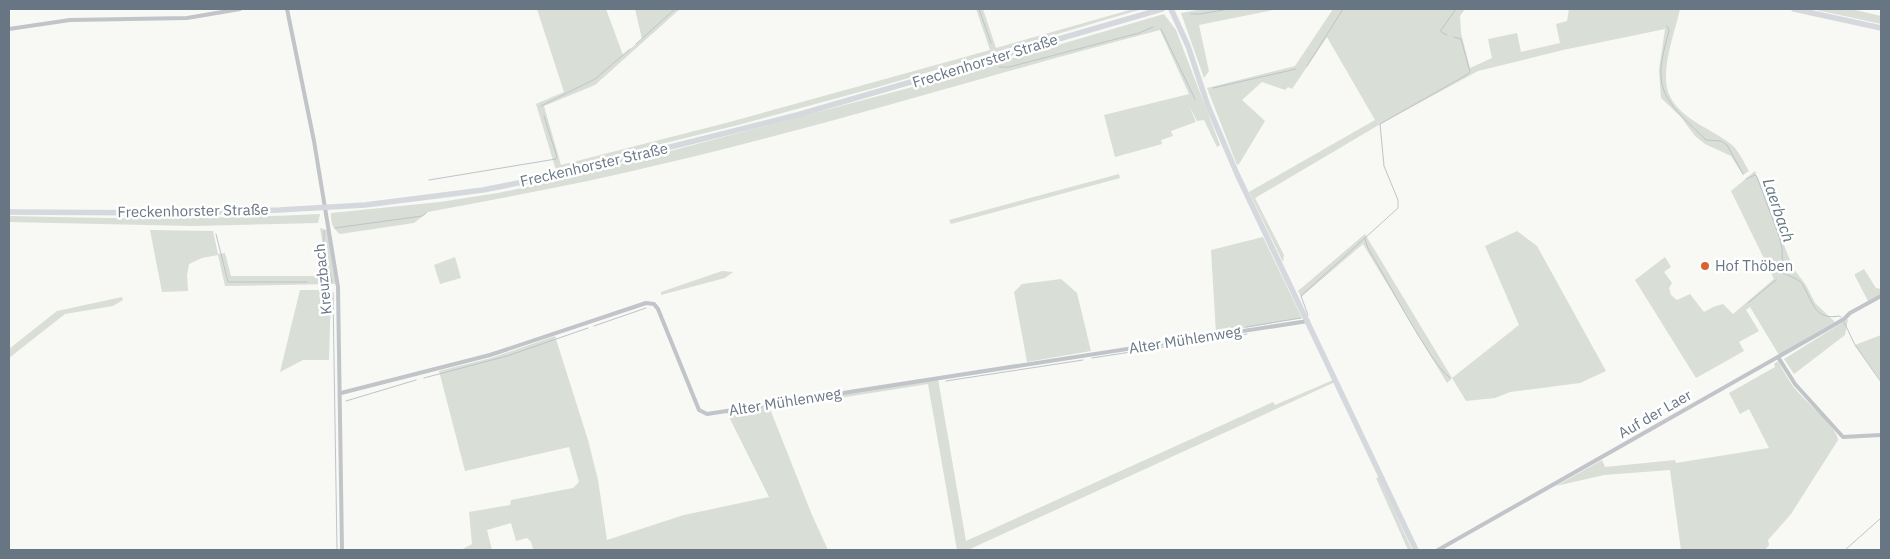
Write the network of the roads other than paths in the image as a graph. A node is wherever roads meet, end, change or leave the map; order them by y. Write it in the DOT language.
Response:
graph roads {
  1 [pos="240,9"];
  2 [pos="287,9"];
  3 [pos="1162,9"];
  4 [pos="1171,9"];
  5 [pos="1794,9"];
  6 [pos="1881,28"];
  7 [pos="9,30"];
  8 [pos="9,212"];
  9 [pos="1881,296"];
  10 [pos="1308,321"];
  11 [pos="1778,357"];
  12 [pos="341,394"];
  13 [pos="1881,434"];
  14 [pos="342,550"];
  15 [pos="1416,550"];
  16 [pos="1438,550"];
  1 -- 7 [label="street"];
  2 -- 12 [label="street, Kreuzbach"];
  3 -- 8 [label="main road, Freckenhorster Straße"];
  4 -- 10 [label="main road"];
  5 -- 6 [label="main road"];
  9 -- 11 [label="street, Auf der Laer"];
  10 -- 12 [label="street, Alter Mühlenweg"];
  10 -- 15 [label="main road"];
  11 -- 13 [label="street"];
  11 -- 16 [label="street, Auf der Laer"];
  12 -- 14 [label="street, Kreuzbach"];
}
